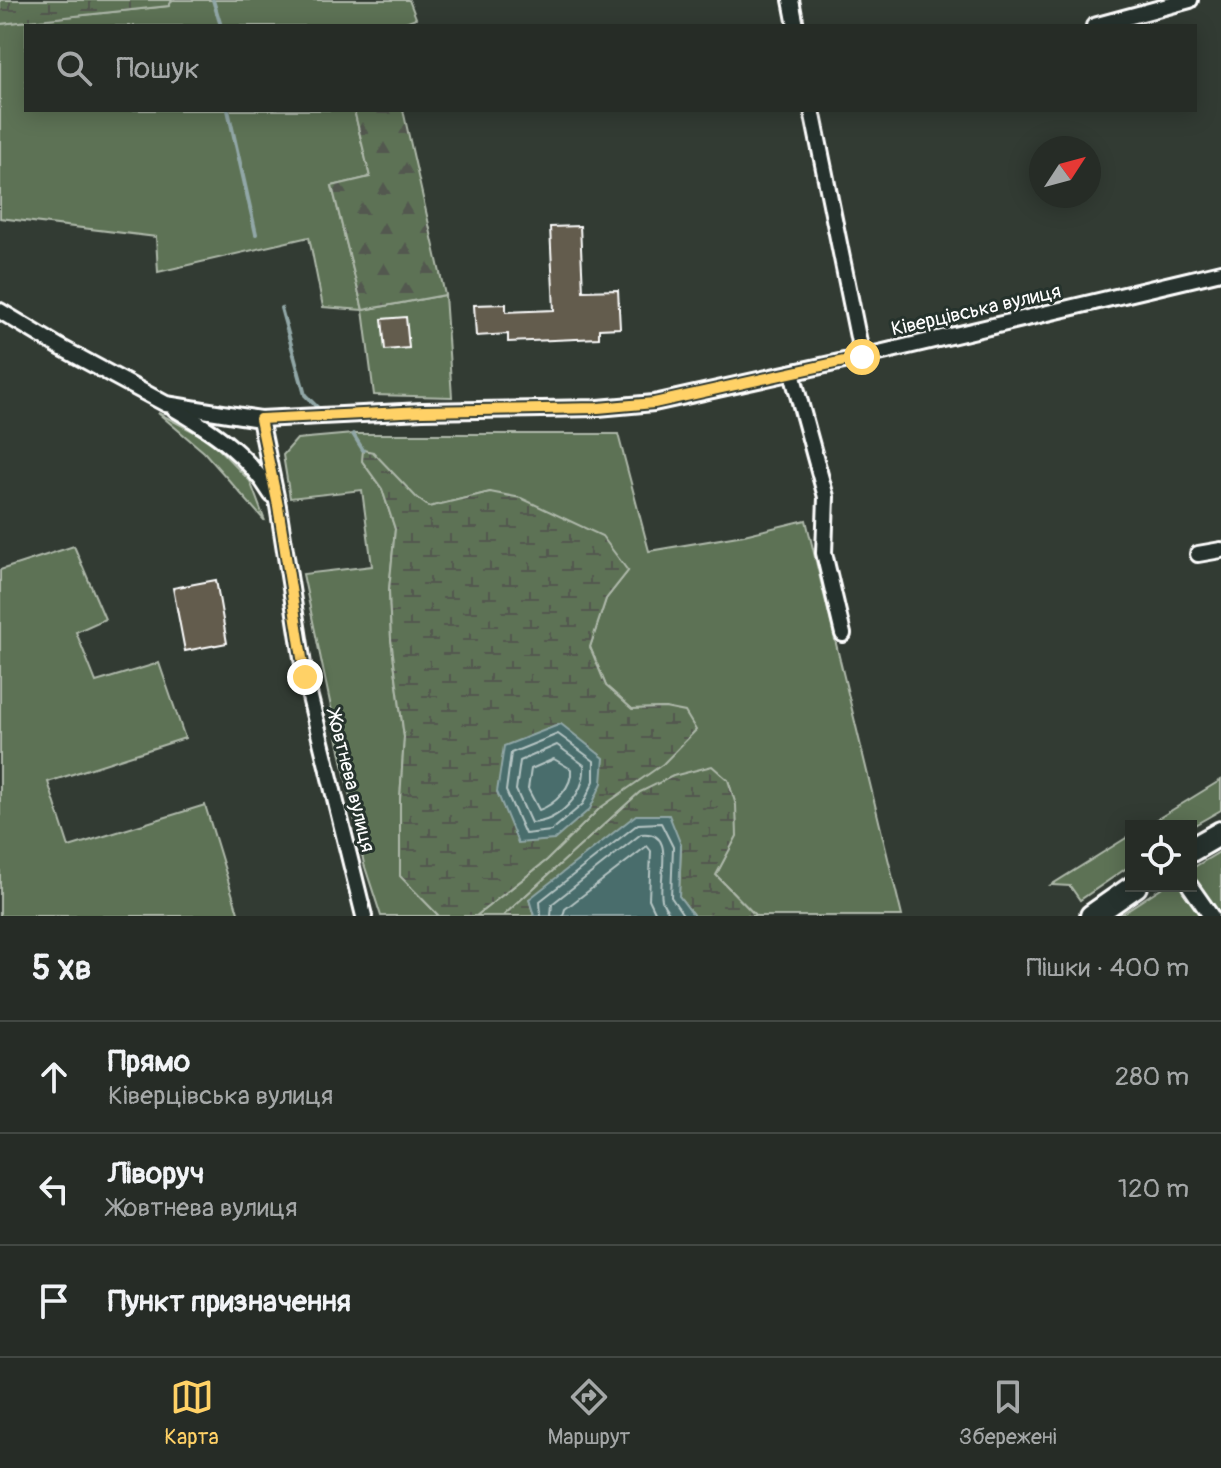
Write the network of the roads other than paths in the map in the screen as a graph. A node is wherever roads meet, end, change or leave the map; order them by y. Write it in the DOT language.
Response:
graph roads {
  1 [pos="791,0"];
  2 [pos="1190,0"];
  3 [pos="796,24"];
  4 [pos="1101,24"];
  5 [pos="812,112"];
  6 [pos="1221,272"];
  7 [pos="0,311"];
  8 [pos="862,357"];
  9 [pos="792,373"];
  10 [pos="166,404"];
  11 [pos="260,419"];
  12 [pos="278,506"];
  13 [pos="1221,550"];
  14 [pos="1198,554"];
  15 [pos="843,634"];
  16 [pos="1221,833"];
  17 [pos="1197,847"];
  18 [pos="1126,892"];
  19 [pos="1194,892"];
  20 [pos="364,916"];
  21 [pos="1092,916"];
  22 [pos="1211,916"];
  1 -- 3 [label="street"];
  2 -- 4 [label="street"];
  5 -- 8 [label="street"];
  6 -- 8 [label="street, Ківерцівська вулиця"];
  7 -- 10 [label="street, Ківерцівська вулиця"];
  8 -- 9 [label="street, Ківерцівська вулиця"];
  9 -- 11 [label="street, Ківерцівська вулиця"];
  9 -- 15 [label="street"];
  10 -- 11 [label="street, Ківерцівська вулиця"];
  10 -- 12 [label="street"];
  11 -- 12 [label="street, Жовтнева вулиця"];
  12 -- 20 [label="street, Жовтнева вулиця"];
  13 -- 14 [label="street"];
  16 -- 17 [label="highway"];
  18 -- 21 [label="highway"];
  19 -- 22 [label="street"];
}
